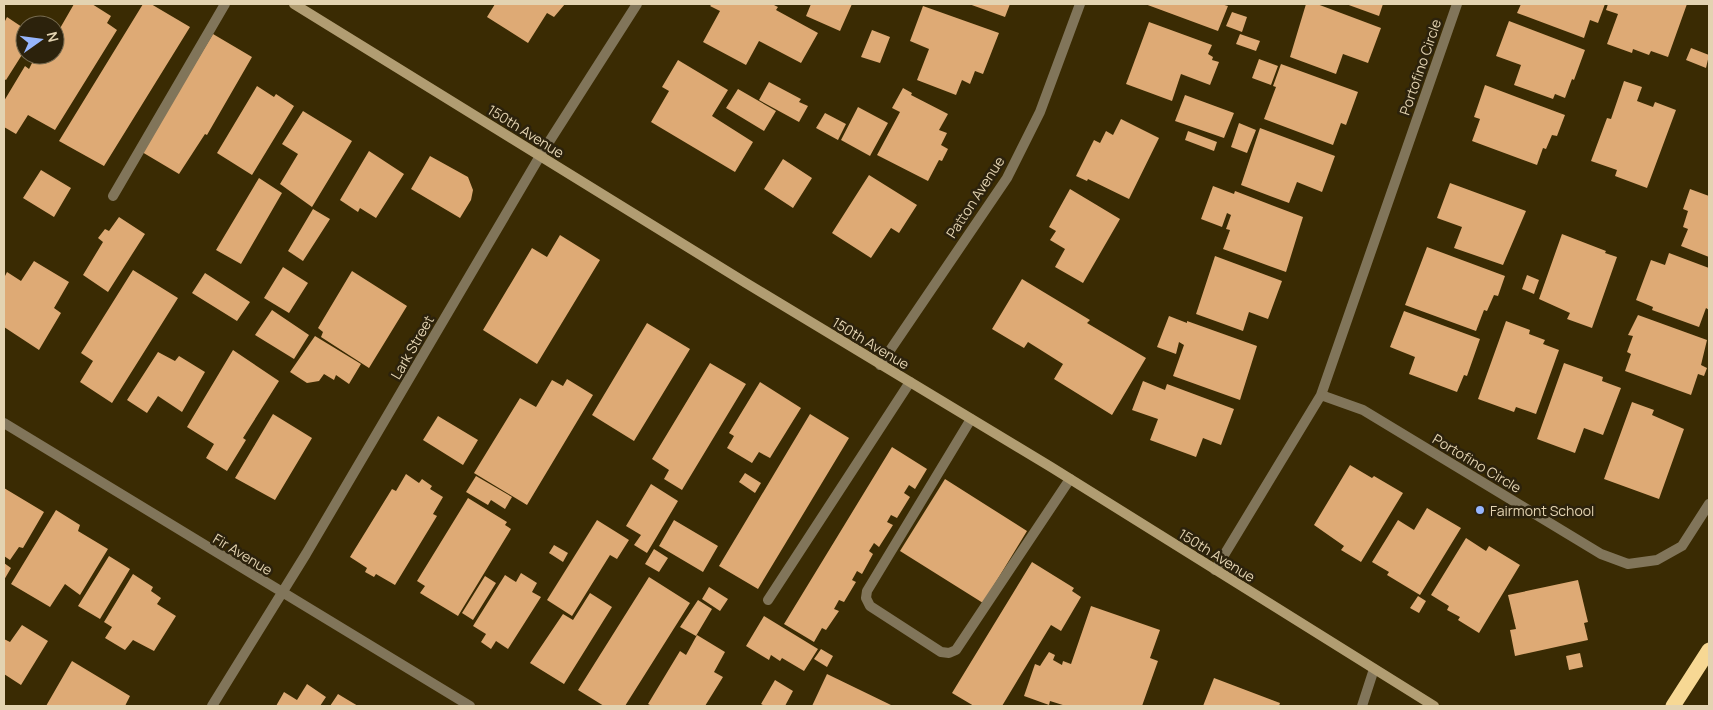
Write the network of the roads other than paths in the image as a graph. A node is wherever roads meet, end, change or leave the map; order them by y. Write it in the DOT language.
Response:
graph roads {
  1 [pos="225,4"];
  2 [pos="294,4"];
  3 [pos="637,4"];
  4 [pos="1080,4"];
  5 [pos="1457,4"];
  6 [pos="540,156"];
  7 [pos="113,196"];
  8 [pos="880,365"];
  9 [pos="910,382"];
  10 [pos="1321,395"];
  11 [pos="971,419"];
  12 [pos="4,423"];
  13 [pos="1070,480"];
  14 [pos="1709,504"];
  15 [pos="1215,570"];
  16 [pos="282,594"];
  17 [pos="768,600"];
  18 [pos="1709,650"];
  19 [pos="1374,669"];
  20 [pos="212,706"];
  21 [pos="470,706"];
  22 [pos="1362,706"];
  23 [pos="1434,706"];
  24 [pos="1673,706"];
  1 -- 7 [label="street"];
  2 -- 6 [label="street, 150th Avenue"];
  3 -- 6 [label="street, Lark Street"];
  4 -- 8 [label="street, Patton Avenue"];
  5 -- 10 [label="street, Portofino Circle"];
  6 -- 8 [label="street, 150th Avenue"];
  6 -- 16 [label="street, Lark Street"];
  8 -- 9 [label="street, 150th Avenue"];
  9 -- 11 [label="street, 150th Avenue"];
  9 -- 17 [label="street"];
  10 -- 14 [label="street, Portofino Circle"];
  10 -- 15 [label="street, Portofino Circle"];
  11 -- 13 [label="street, 150th Avenue"];
  11 -- 13 [label="street"];
  12 -- 16 [label="street, Fir Avenue"];
  13 -- 15 [label="street, 150th Avenue"];
  15 -- 19 [label="street, 150th Avenue"];
  16 -- 20 [label="street, Lark Street"];
  16 -- 21 [label="street, Fir Avenue"];
  18 -- 24 [label="highway"];
  19 -- 22 [label="street"];
  19 -- 23 [label="street, 150th Avenue"];
}
